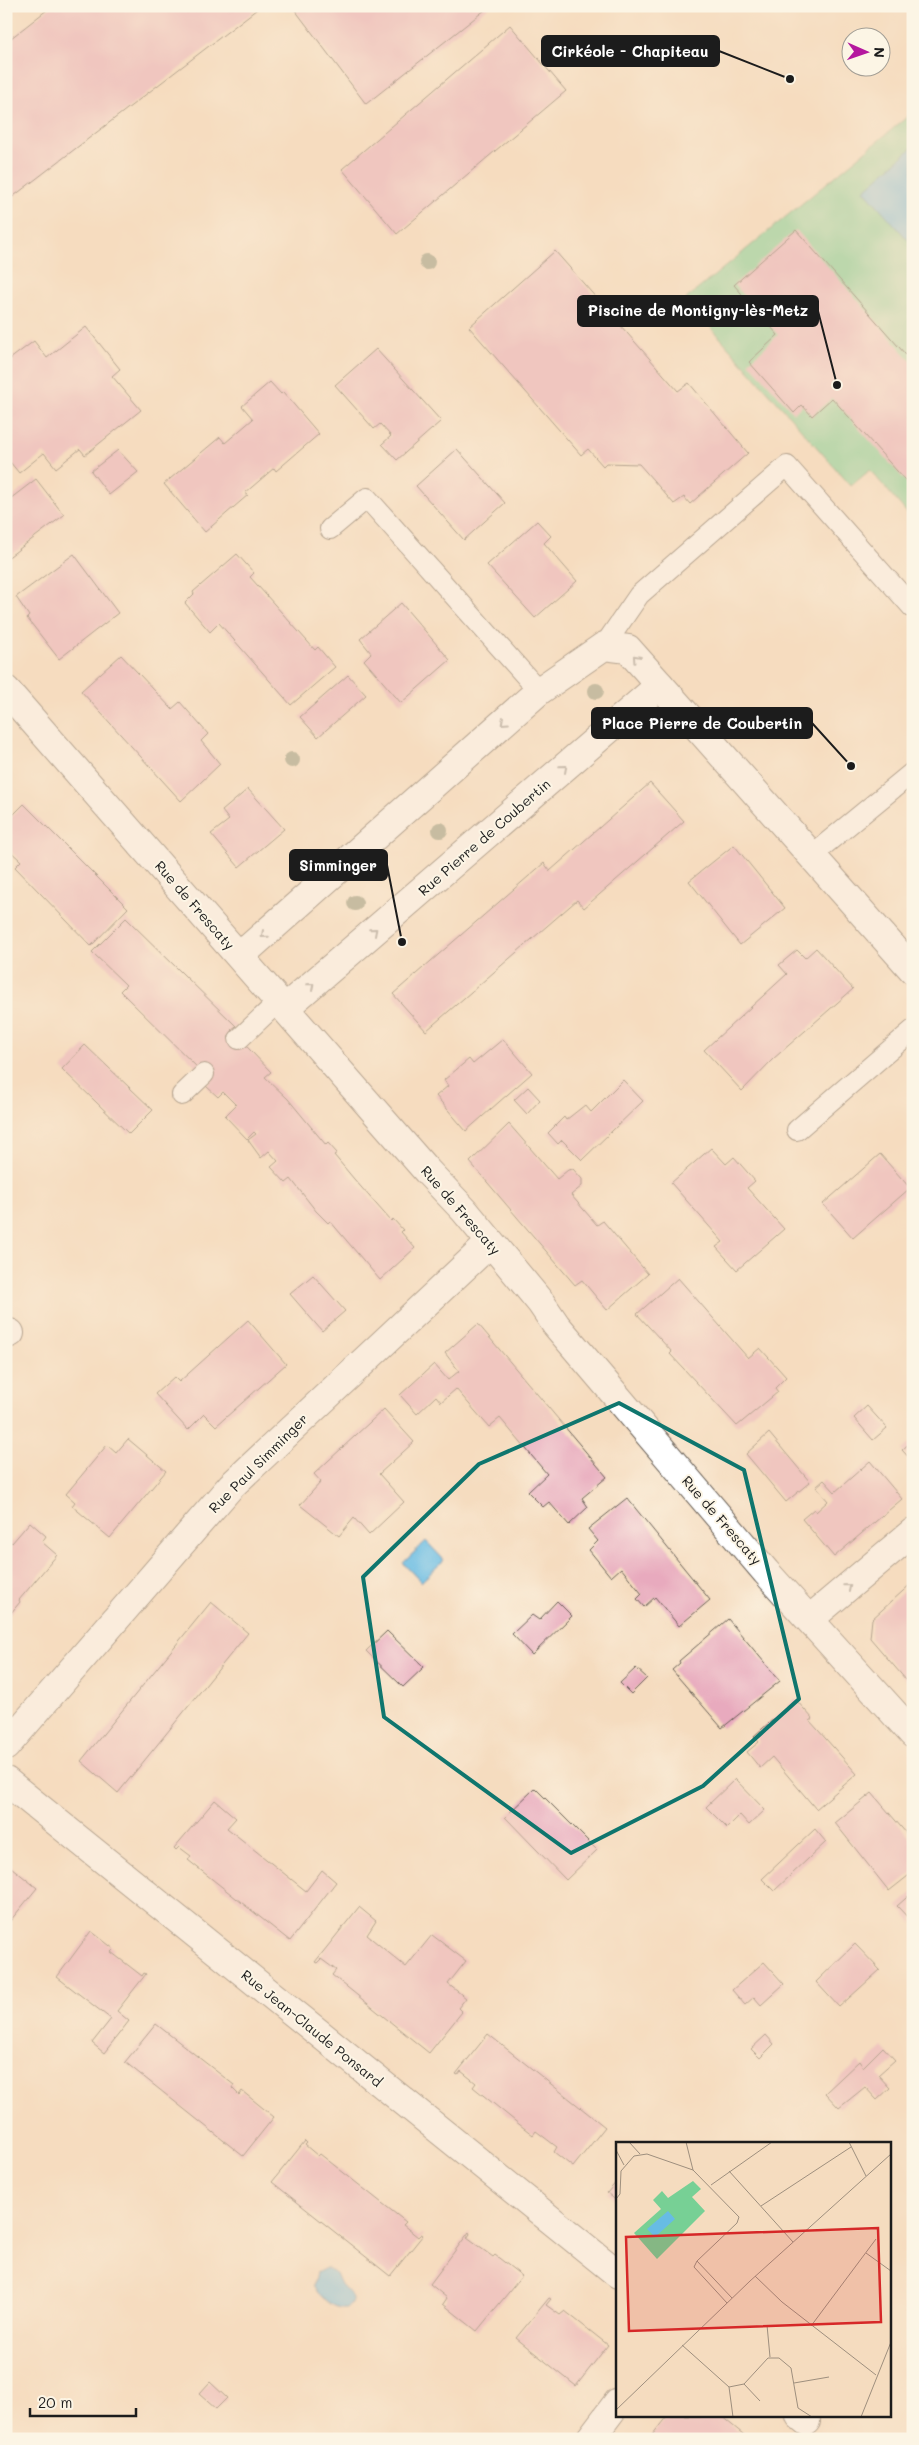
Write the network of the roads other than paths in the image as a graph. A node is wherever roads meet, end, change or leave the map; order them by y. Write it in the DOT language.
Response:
graph roads {
  1 [pos="330,529"];
  2 [pos="913,608"];
  3 [pos="604,646"];
  4 [pos="660,685"];
  5 [pos="6,690"];
  6 [pos="539,691"];
  7 [pos="913,772"];
  8 [pos="812,855"];
  9 [pos="240,956"];
  10 [pos="913,970"];
  11 [pos="282,1004"];
  12 [pos="913,1030"];
  13 [pos="239,1038"];
  14 [pos="204,1074"];
  15 [pos="182,1095"];
  16 [pos="797,1130"];
  17 [pos="490,1243"];
  18 [pos="913,1532"];
  19 [pos="810,1618"];
  20 [pos="913,1734"];
  21 [pos="6,1746"];
  22 [pos="6,1781"];
  23 [pos="616,2272"];
  24 [pos="616,2405"];
  25 [pos="590,2439"];
  1 -- 6 [label="lane"];
  2 -- 3 [label="lane"];
  4 -- 3 [label="street, one-way"];
  3 -- 6 [label="street"];
  4 -- 8 [label="street"];
  11 -- 4 [label="street, Rue Pierre de Coubertin, one-way"];
  5 -- 9 [label="street, Rue de Frescaty"];
  6 -- 9 [label="street, one-way"];
  7 -- 8 [label="lane"];
  8 -- 10 [label="street"];
  9 -- 11 [label="street, Rue de Frescaty"];
  11 -- 13 [label="lane"];
  11 -- 17 [label="street, Rue de Frescaty"];
  12 -- 16 [label="lane"];
  14 -- 15 [label="lane"];
  17 -- 19 [label="street, Rue de Frescaty"];
  17 -- 21 [label="street, Rue Paul Simminger"];
  19 -- 18 [label="street, one-way"];
  19 -- 20 [label="street, Rue de Frescaty"];
  22 -- 23 [label="street, Rue Jean-Claude Ponsard"];
  24 -- 25 [label="street"];
}
